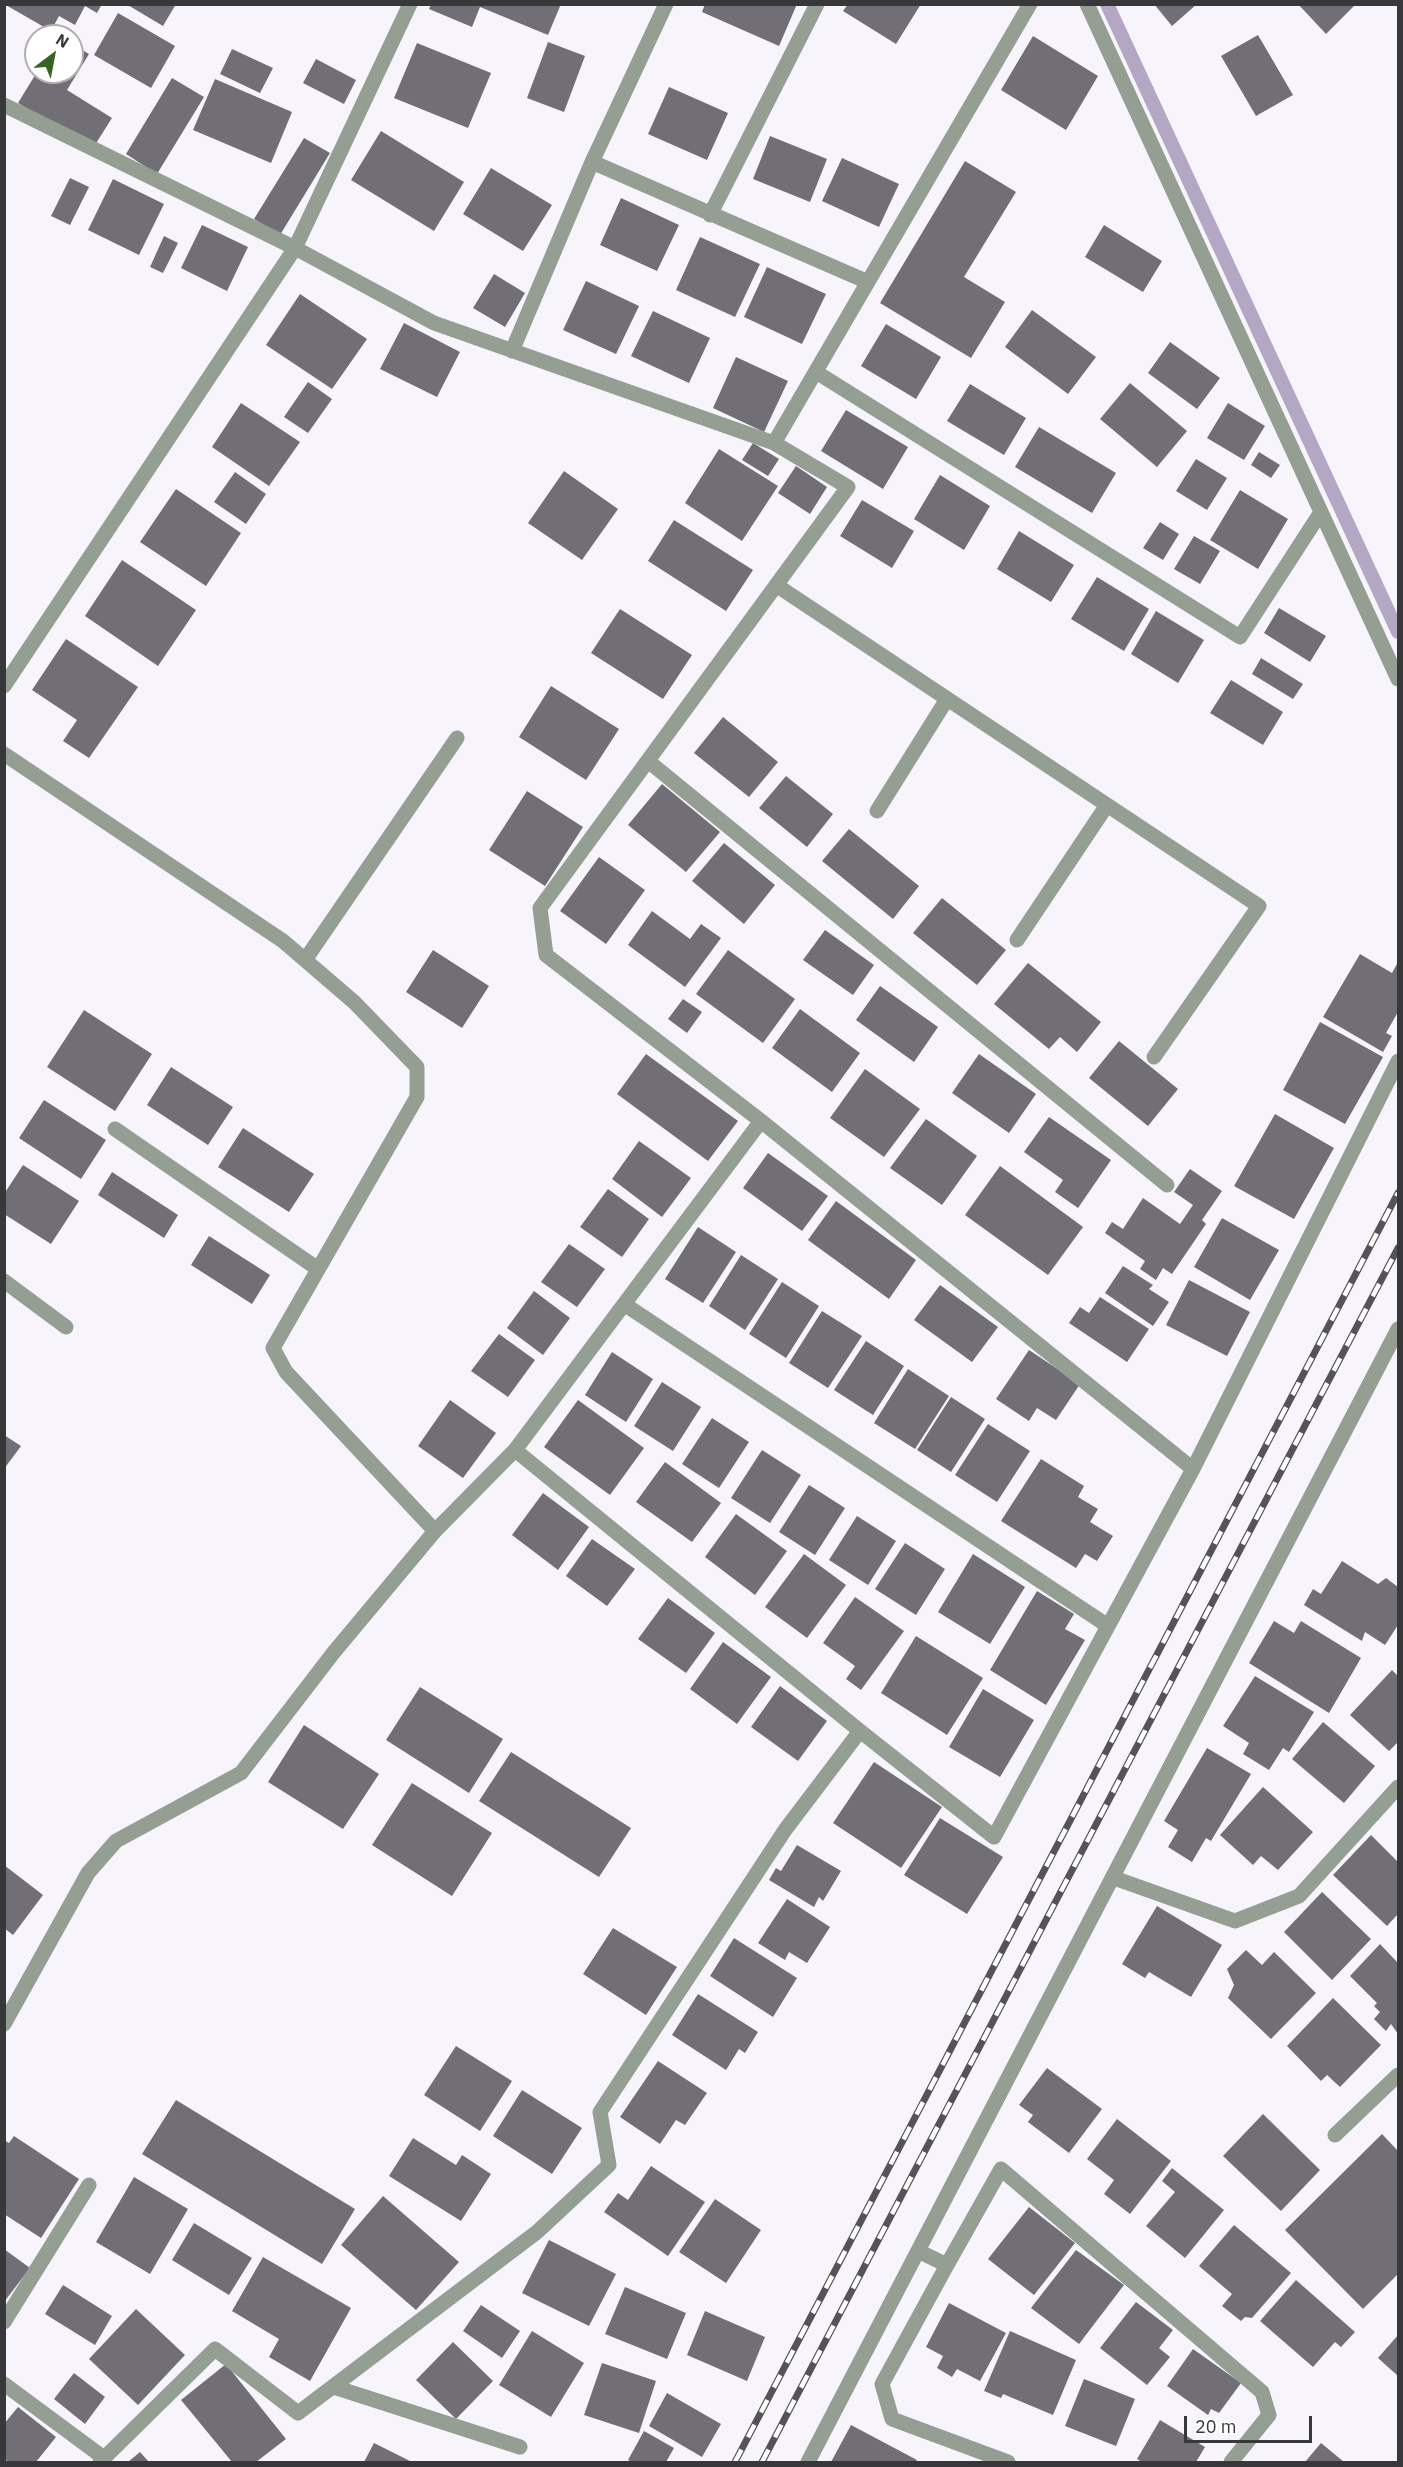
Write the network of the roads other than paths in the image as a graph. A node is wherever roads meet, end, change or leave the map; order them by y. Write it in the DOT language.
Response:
graph roads {
  1 [pos="410,4"];
  2 [pos="666,4"];
  3 [pos="817,4"];
  4 [pos="1030,4"];
  5 [pos="1087,4"];
  6 [pos="4,105"];
  7 [pos="592,162"];
  8 [pos="710,214"];
  9 [pos="295,248"];
  10 [pos="868,282"];
  11 [pos="512,351"];
  12 [pos="816,372"];
  13 [pos="774,443"];
  14 [pos="1321,512"];
  15 [pos="776,585"];
  16 [pos="1398,679"];
  17 [pos="4,686"];
  18 [pos="947,699"];
  19 [pos="457,738"];
  20 [pos="4,754"];
  21 [pos="648,761"];
  22 [pos="1107,805"];
  23 [pos="877,811"];
  24 [pos="1017,940"];
  25 [pos="305,960"];
  26 [pos="1154,1057"];
  27 [pos="1398,1061"];
  28 [pos="761,1120"];
  29 [pos="115,1129"];
  30 [pos="1167,1185"];
  31 [pos="318,1269"];
  32 [pos="4,1281"];
  33 [pos="624,1304"];
  34 [pos="66,1327"];
  35 [pos="1398,1329"];
  36 [pos="515,1450"];
  37 [pos="1193,1469"];
  38 [pos="435,1531"];
  39 [pos="1108,1626"];
  40 [pos="860,1731"];
  41 [pos="1398,1787"];
  42 [pos="1114,1878"];
  43 [pos="4,2024"];
  44 [pos="1398,2075"];
  45 [pos="1335,2135"];
  46 [pos="88,2185"];
  47 [pos="918,2251"];
  48 [pos="947,2265"];
  49 [pos="4,2322"];
  50 [pos="4,2384"];
  51 [pos="333,2387"];
  52 [pos="520,2447"];
  53 [pos="102,2460"];
  54 [pos="808,2463"];
  55 [pos="1008,2463"];
  56 [pos="1231,2463"];
  1 -- 9 [label="street"];
  2 -- 7 [label="street"];
  3 -- 8 [label="street"];
  4 -- 10 [label="street"];
  5 -- 14 [label="street"];
  6 -- 9 [label="street"];
  7 -- 8 [label="street"];
  7 -- 11 [label="street"];
  8 -- 10 [label="street"];
  9 -- 11 [label="street"];
  9 -- 17 [label="street"];
  10 -- 12 [label="street"];
  11 -- 13 [label="street"];
  12 -- 13 [label="street"];
  12 -- 14 [label="street"];
  13 -- 15 [label="street"];
  14 -- 16 [label="street"];
  15 -- 18 [label="street"];
  15 -- 21 [label="street"];
  18 -- 22 [label="street"];
  18 -- 23 [label="street"];
  19 -- 25 [label="street"];
  20 -- 25 [label="street"];
  21 -- 28 [label="street"];
  21 -- 30 [label="street"];
  22 -- 24 [label="street"];
  22 -- 26 [label="street"];
  25 -- 31 [label="street"];
  27 -- 37 [label="street"];
  28 -- 33 [label="street"];
  28 -- 37 [label="street"];
  29 -- 31 [label="street"];
  31 -- 38 [label="street"];
  32 -- 34 [label="street"];
  33 -- 36 [label="street"];
  33 -- 39 [label="street"];
  35 -- 42 [label="street"];
  36 -- 38 [label="street"];
  36 -- 40 [label="street"];
  37 -- 39 [label="street"];
  38 -- 43 [label="street"];
  39 -- 40 [label="street"];
  40 -- 51 [label="street"];
  41 -- 42 [label="street"];
  42 -- 47 [label="street"];
  44 -- 45 [label="street"];
  46 -- 49 [label="street"];
  47 -- 48 [label="street"];
  47 -- 54 [label="street"];
  48 -- 55 [label="street"];
  48 -- 56 [label="street"];
  50 -- 53 [label="street"];
  51 -- 52 [label="street"];
  51 -- 53 [label="street"];
}
